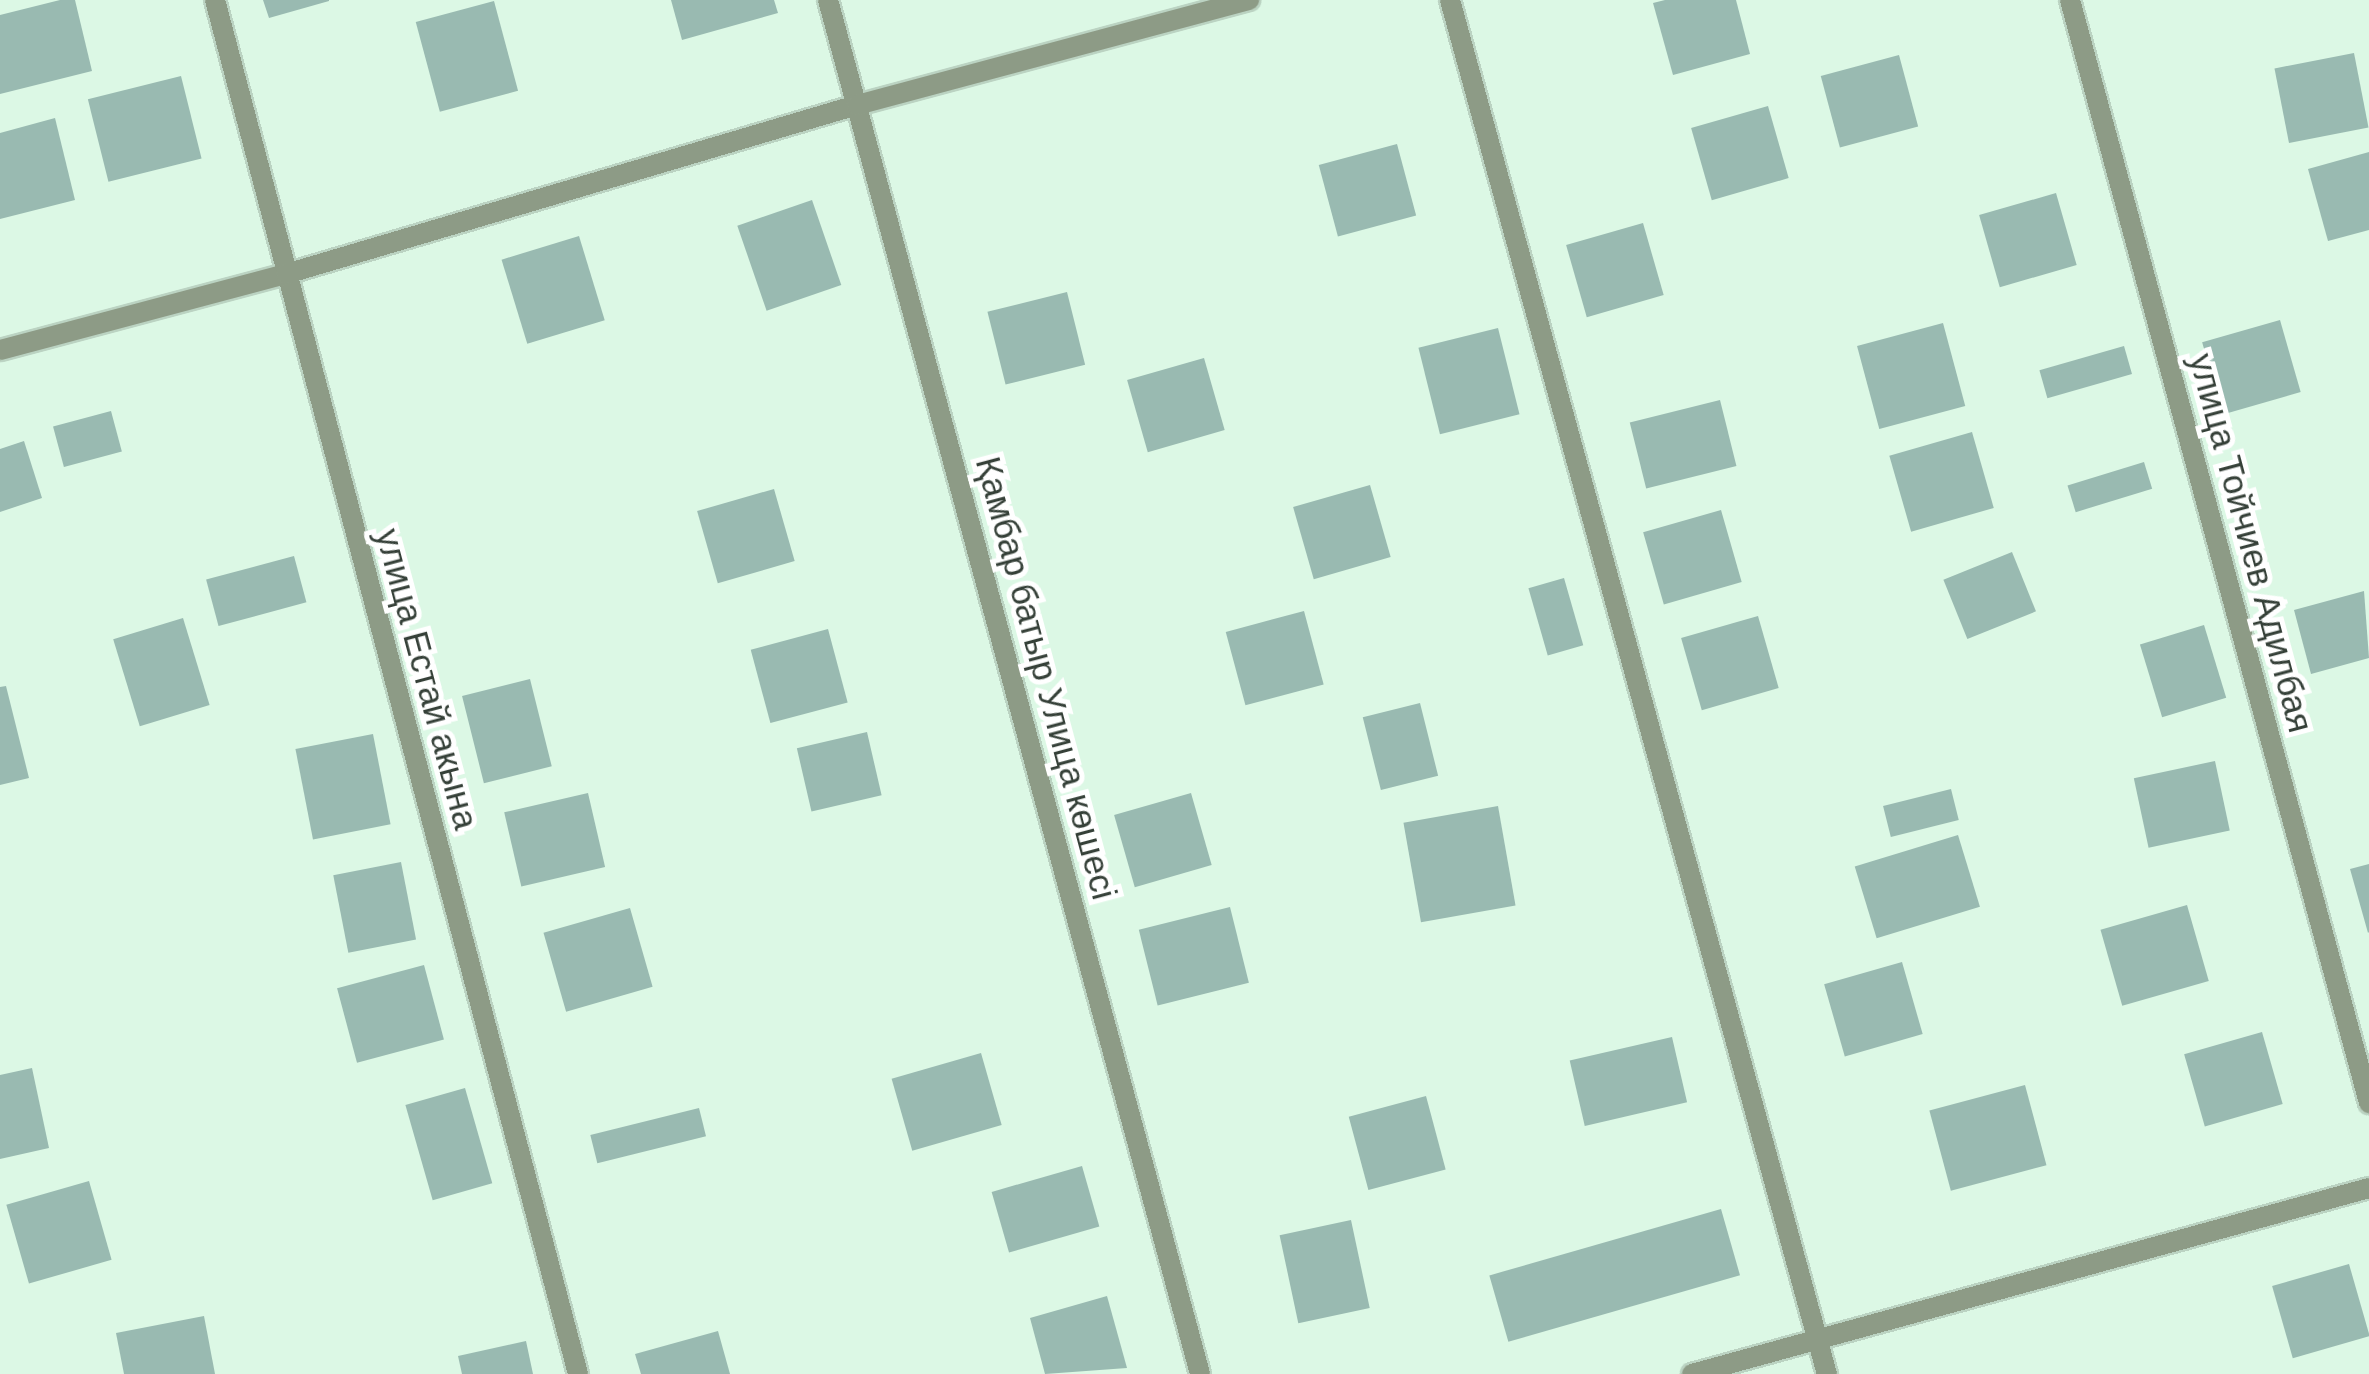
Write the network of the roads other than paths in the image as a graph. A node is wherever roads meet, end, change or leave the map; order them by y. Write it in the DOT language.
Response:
graph roads {
  1 [pos="216,0"];
  2 [pos="828,0"];
  3 [pos="1249,0"];
  4 [pos="1450,0"];
  5 [pos="2070,0"];
  6 [pos="857,104"];
  7 [pos="286,274"];
  8 [pos="0,350"];
  9 [pos="2369,1103"];
  10 [pos="2369,1188"];
  11 [pos="1817,1339"];
  12 [pos="578,1374"];
  13 [pos="1200,1374"];
  14 [pos="1692,1374"];
  15 [pos="1827,1374"];
  1 -- 7 [label="street, улица Естай акына"];
  2 -- 6 [label="street, Қамбар батыр Улица көшесі"];
  3 -- 6 [label="street"];
  4 -- 11 [label="street"];
  5 -- 9 [label="street, улица Тойчиев Адилбая"];
  6 -- 7 [label="street"];
  6 -- 13 [label="street, Қамбар батыр Улица көшесі"];
  7 -- 8 [label="street"];
  7 -- 12 [label="street, улица Естай акына"];
  10 -- 11 [label="street"];
  11 -- 14 [label="street"];
  11 -- 15 [label="street"];
}
